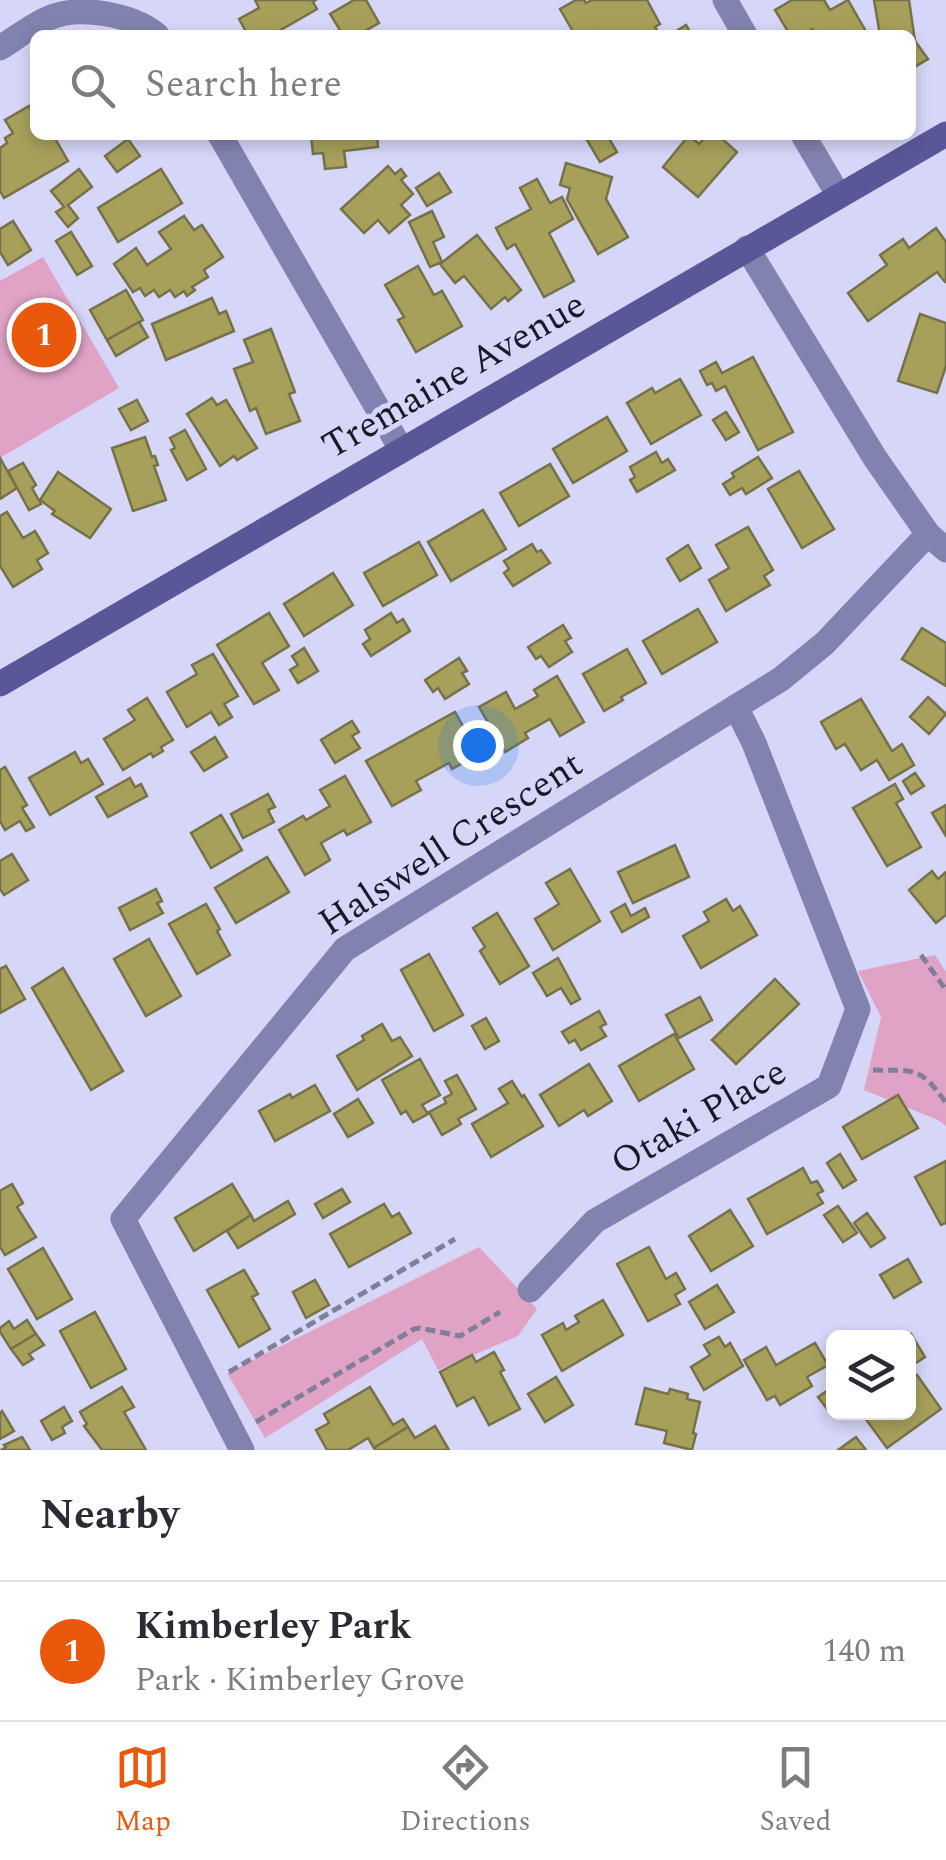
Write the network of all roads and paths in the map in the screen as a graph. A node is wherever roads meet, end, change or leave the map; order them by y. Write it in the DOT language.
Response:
graph roads {
  1 [pos="724,0"];
  2 [pos="151,30"];
  3 [pos="742,30"];
  4 [pos="0,48"];
  5 [pos="946,134"];
  6 [pos="223,140"];
  7 [pos="806,140"];
  8 [pos="839,196"];
  9 [pos="747,248"];
  10 [pos="401,450"];
  11 [pos="937,542"];
  12 [pos="0,684"];
  13 [pos="736,707"];
  14 [pos="921,955"];
  15 [pos="946,990"];
  16 [pos="872,1070"];
  17 [pos="946,1103"];
  18 [pos="455,1240"];
  19 [pos="530,1290"];
  20 [pos="500,1312"];
  21 [pos="218,1378"];
  22 [pos="257,1421"];
  23 [pos="242,1450"];
  1 -- 3 [label="street"];
  2 -- 4 [label="street"];
  5 -- 8 [label="main road, Tremaine Avenue"];
  6 -- 10 [label="street"];
  7 -- 8 [label="street"];
  8 -- 9 [label="main road, Tremaine Avenue"];
  9 -- 10 [label="main road, Tremaine Avenue"];
  9 -- 11 [label="street"];
  10 -- 12 [label="main road, Tremaine Avenue"];
  11 -- 13 [label="street, Halswell Crescent"];
  13 -- 19 [label="street, Otaki Place"];
  13 -- 23 [label="street, Halswell Crescent"];
  14 -- 15 [label="path"];
  16 -- 17 [label="path"];
  18 -- 21 [label="path"];
  20 -- 22 [label="path"];
}
